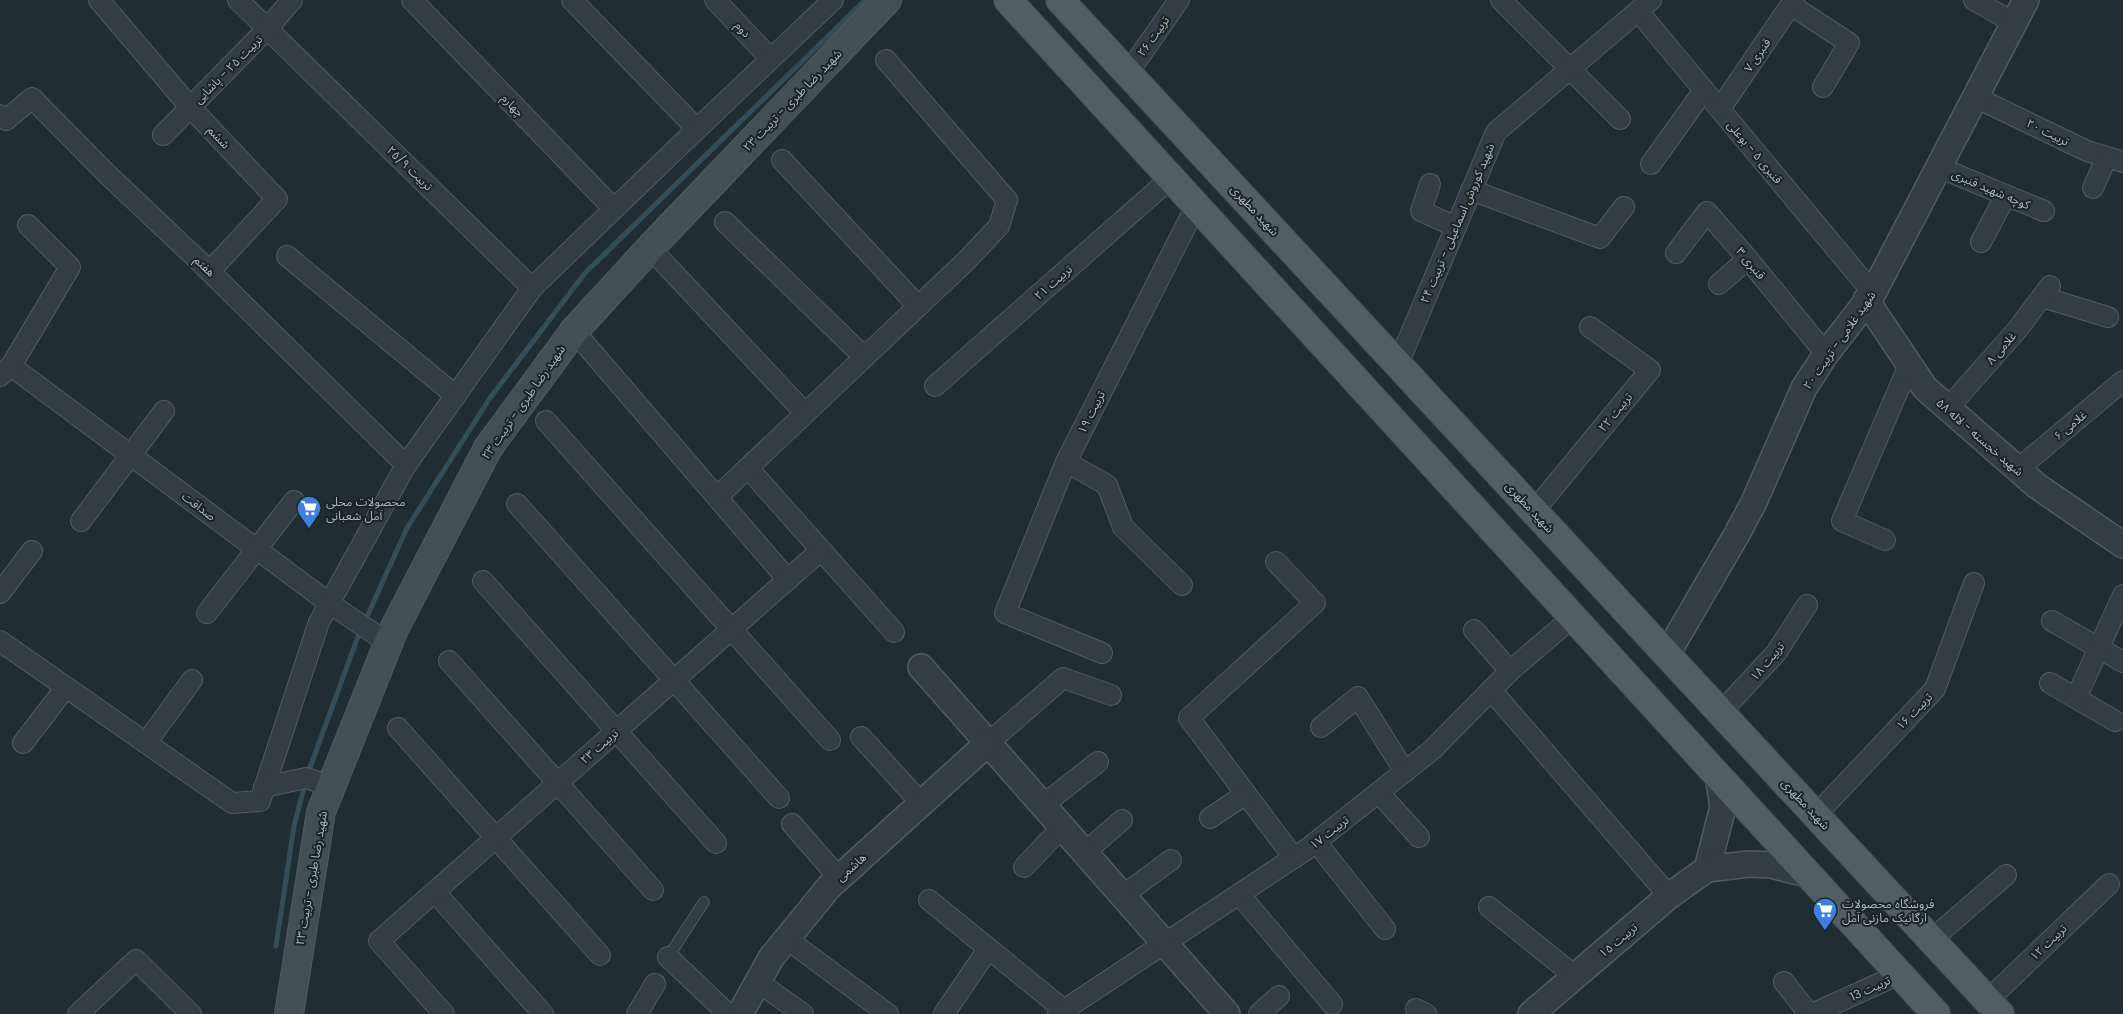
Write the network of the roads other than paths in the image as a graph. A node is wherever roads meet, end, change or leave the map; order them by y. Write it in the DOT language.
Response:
graph roads {
  1 [pos="99,0"];
  2 [pos="238,0"];
  3 [pos="292,0"];
  4 [pos="412,0"];
  5 [pos="572,0"];
  6 [pos="715,0"];
  7 [pos="833,0"];
  8 [pos="887,0"];
  9 [pos="1008,0"];
  10 [pos="1060,0"];
  11 [pos="1179,0"];
  12 [pos="1501,0"];
  13 [pos="1974,0"];
  14 [pos="2026,0"];
  15 [pos="1792,2"];
  16 [pos="1644,5"];
  17 [pos="2014,23"];
  18 [pos="267,29"];
  19 [pos="770,58"];
  20 [pos="886,60"];
  21 [pos="1570,70"];
  22 [pos="1128,73"];
  23 [pos="1823,87"];
  24 [pos="1704,90"];
  25 [pos="1975,97"];
  26 [pos="190,107"];
  27 [pos="1720,109"];
  28 [pos="1620,119"];
  29 [pos="2,124"];
  30 [pos="697,129"];
  31 [pos="163,135"];
  32 [pos="782,160"];
  33 [pos="2115,160"];
  34 [pos="1651,164"];
  35 [pos="1938,167"];
  36 [pos="1171,178"];
  37 [pos="1430,184"];
  38 [pos="2093,188"];
  39 [pos="1472,190"];
  40 [pos="2006,195"];
  41 [pos="1196,206"];
  42 [pos="1624,207"];
  43 [pos="614,210"];
  44 [pos="2044,211"];
  45 [pos="726,222"];
  46 [pos="28,225"];
  47 [pos="1456,227"];
  48 [pos="1981,242"];
  49 [pos="650,248"];
  50 [pos="1676,253"];
  51 [pos="287,256"];
  52 [pos="1748,259"];
  53 [pos="210,271"];
  54 [pos="1312,272"];
  55 [pos="1719,284"];
  56 [pos="532,288"];
  57 [pos="1870,296"];
  58 [pos="1282,300"];
  59 [pos="918,306"];
  60 [pos="2108,317"];
  61 [pos="1590,327"];
  62 [pos="574,331"];
  63 [pos="1826,354"];
  64 [pos="864,357"];
  65 [pos="1398,364"];
  66 [pos="1910,365"];
  67 [pos="6,371"];
  68 [pos="2121,385"];
  69 [pos="935,386"];
  70 [pos="456,396"];
  71 [pos="1948,408"];
  72 [pos="164,411"];
  73 [pos="805,413"];
  74 [pos="546,421"];
  75 [pos="132,456"];
  76 [pos="1066,462"];
  77 [pos="406,465"];
  78 [pos="748,468"];
  79 [pos="2018,469"];
  80 [pos="717,497"];
  81 [pos="294,501"];
  82 [pos="517,504"];
  83 [pos="1534,511"];
  84 [pos="81,521"];
  85 [pos="1885,540"];
  86 [pos="2123,545"];
  87 [pos="256,549"];
  88 [pos="820,551"];
  89 [pos="32,552"];
  90 [pos="1276,562"];
  91 [pos="788,580"];
  92 [pos="483,581"];
  93 [pos="1974,583"];
  94 [pos="1182,585"];
  95 [pos="0,593"];
  96 [pos="2123,595"];
  97 [pos="329,603"];
  98 [pos="1807,605"];
  99 [pos="207,613"];
  100 [pos="1573,617"];
  101 [pos="2052,621"];
  102 [pos="732,629"];
  103 [pos="1474,630"];
  104 [pos="894,632"];
  105 [pos="0,641"];
  106 [pos="388,643"];
  107 [pos="2099,649"];
  108 [pos="1102,653"];
  109 [pos="1667,654"];
  110 [pos="449,661"];
  111 [pos="2123,662"];
  112 [pos="921,667"];
  113 [pos="1510,670"];
  114 [pos="192,680"];
  115 [pos="674,680"];
  116 [pos="2050,683"];
  117 [pos="66,687"];
  118 [pos="1491,690"];
  119 [pos="1111,695"];
  120 [pos="2076,698"];
  121 [pos="1721,712"];
  122 [pos="2115,721"];
  123 [pos="1321,727"];
  124 [pos="398,728"];
  125 [pos="616,731"];
  126 [pos="861,737"];
  127 [pos="830,740"];
  128 [pos="23,743"];
  129 [pos="146,743"];
  130 [pos="988,743"];
  131 [pos="1098,762"];
  132 [pos="1405,772"];
  133 [pos="1718,775"];
  134 [pos="558,783"];
  135 [pos="331,786"];
  136 [pos="264,787"];
  137 [pos="1379,792"];
  138 [pos="1246,794"];
  139 [pos="778,798"];
  140 [pos="921,804"];
  141 [pos="1043,805"];
  142 [pos="1816,815"];
  143 [pos="1210,818"];
  144 [pos="1122,820"];
  145 [pos="792,824"];
  146 [pos="1062,827"];
  147 [pos="1419,837"];
  148 [pos="496,838"];
  149 [pos="1316,842"];
  150 [pos="716,843"];
  151 [pos="1084,853"];
  152 [pos="1294,858"];
  153 [pos="1171,860"];
  154 [pos="1024,867"];
  155 [pos="1707,869"];
  156 [pos="1810,875"];
  157 [pos="2006,875"];
  158 [pos="839,878"];
  159 [pos="2109,884"];
  160 [pos="653,890"];
  161 [pos="434,892"];
  162 [pos="1239,894"];
  163 [pos="1122,896"];
  164 [pos="1669,896"];
  165 [pos="929,900"];
  166 [pos="704,902"];
  167 [pos="1489,907"];
  168 [pos="1385,929"];
  169 [pos="787,939"];
  170 [pos="1932,940"];
  171 [pos="1164,944"];
  172 [pos="988,948"];
  173 [pos="600,955"];
  174 [pos="668,957"];
  175 [pos="1900,974"];
  176 [pos="1575,976"];
  177 [pos="758,982"];
  178 [pos="1784,982"];
  179 [pos="655,984"];
  180 [pos="1279,996"];
  181 [pos="1332,1004"];
  182 [pos="1994,1007"];
  183 [pos="1061,1012"];
  184 [pos="78,1014"];
  185 [pos="191,1014"];
  186 [pos="289,1014"];
  187 [pos="444,1014"];
  188 [pos="543,1014"];
  189 [pos="637,1014"];
  190 [pos="728,1014"];
  191 [pos="740,1014"];
  192 [pos="803,1014"];
  193 [pos="888,1014"];
  194 [pos="944,1014"];
  195 [pos="1227,1014"];
  196 [pos="1260,1014"];
  197 [pos="1531,1014"];
  198 [pos="1808,1014"];
  199 [pos="1812,1014"];
  200 [pos="1936,1014"];
  1 -- 26 [label="street, ششم"];
  2 -- 18 [label="street, تربیت ۲۵/۹"];
  3 -- 18 [label="street, تربیت ۲۵ - پاشایی"];
  4 -- 43 [label="street, چهارم"];
  5 -- 30 [label="street"];
  6 -- 19 [label="street, دوم"];
  7 -- 19 [label="street"];
  8 -- 49 [label="main road, شهید رضا طبری - تربیت ۲۳"];
  9 -- 36 [label="main road"];
  10 -- 22 [label="main road, شهید مطهری"];
  11 -- 22 [label="street, تربیت ۲۶"];
  12 -- 21 [label="street"];
  13 -- 17 [label="street"];
  14 -- 17 [label="street, شهید غلامی - تربیت ۲۰"];
  15 -- 23 [label="street"];
  15 -- 27 [label="street, قنبری ۷"];
  16 -- 21 [label="street, شهید کوروش اسماعیلی - تربیت ۲۴"];
  16 -- 24 [label="street, قنبری ۵ - بوعلی"];
  17 -- 25 [label="street, شهید غلامی - تربیت ۲۰"];
  18 -- 26 [label="street, تربیت ۲۵ - پاشایی"];
  18 -- 56 [label="street, تربیت ۲۵/۹"];
  19 -- 30 [label="street"];
  20 -- 59 [label="street"];
  21 -- 28 [label="street"];
  21 -- 39 [label="street, شهید کوروش اسماعیلی - تربیت ۲۴"];
  22 -- 54 [label="main road, شهید مطهری"];
  24 -- 27 [label="street, قنبری ۵ - بوعلی"];
  24 -- 34 [label="street"];
  25 -- 33 [label="street, تربیت ۲۰"];
  25 -- 35 [label="street, شهید غلامی - تربیت ۲۰"];
  26 -- 31 [label="street, تربیت ۲۵ - پاشایی"];
  26 -- 53 [label="street, ششم"];
  27 -- 57 [label="street, قنبری ۵ - بوعلی"];
  29 -- 53 [label="street, هفتم"];
  30 -- 43 [label="street"];
  32 -- 59 [label="street"];
  33 -- 38 [label="street"];
  35 -- 40 [label="street, کوچه شهید قنبری"];
  35 -- 57 [label="street, شهید غلامی - تربیت ۲۰"];
  36 -- 41 [label="main road"];
  36 -- 69 [label="street, تربیت ۲۱"];
  37 -- 47 [label="street"];
  39 -- 42 [label="street"];
  39 -- 47 [label="street, شهید کوروش اسماعیلی - تربیت ۲۴"];
  40 -- 44 [label="street, کوچه شهید قنبری"];
  40 -- 48 [label="street"];
  41 -- 58 [label="main road"];
  41 -- 76 [label="street, تربیت ۱۹"];
  43 -- 56 [label="street"];
  45 -- 64 [label="street"];
  46 -- 67 [label="street"];
  47 -- 65 [label="street, شهید کوروش اسماعیلی - تربیت ۲۴"];
  49 -- 62 [label="main road, شهید رضا طبری - تربیت ۲۳"];
  49 -- 73 [label="street"];
  50 -- 52 [label="street, قنبری ۳"];
  51 -- 70 [label="street"];
  52 -- 55 [label="street"];
  52 -- 63 [label="street, قنبری ۳"];
  53 -- 77 [label="street, هفتم"];
  54 -- 58 [label="main road"];
  54 -- 65 [label="main road, شهید مطهری"];
  56 -- 70 [label="street"];
  57 -- 63 [label="street, شهید غلامی - تربیت ۲۰"];
  57 -- 66 [label="street, شهید خجسته - لاله ۵۸"];
  58 -- 100 [label="main road"];
  59 -- 64 [label="street"];
  60 -- 71 [label="street, غلامی ۸"];
  61 -- 83 [label="street, تربیت ۲۲"];
  62 -- 80 [label="street"];
  62 -- 106 [label="main road, شهید رضا طبری - تربیت ۲۳"];
  63 -- 109 [label="street, شهید غلامی - تربیت ۲۰"];
  64 -- 73 [label="street"];
  65 -- 83 [label="main road, شهید مطهری"];
  66 -- 71 [label="street, شهید خجسته - لاله ۵۸"];
  66 -- 85 [label="street"];
  67 -- 75 [label="street, صداقت"];
  68 -- 79 [label="street, غلامی ۶"];
  70 -- 77 [label="street"];
  71 -- 79 [label="street, شهید خجسته - لاله ۵۸"];
  72 -- 75 [label="street"];
  73 -- 78 [label="street"];
  74 -- 102 [label="street"];
  75 -- 84 [label="street"];
  75 -- 87 [label="street, صداقت"];
  76 -- 94 [label="street"];
  76 -- 108 [label="street, تربیت ۱۹"];
  77 -- 97 [label="street"];
  78 -- 80 [label="street"];
  78 -- 88 [label="street"];
  79 -- 86 [label="street, شهید خجسته - لاله ۵۸"];
  80 -- 91 [label="street"];
  81 -- 87 [label="street"];
  82 -- 115 [label="street"];
  83 -- 109 [label="main road, شهید مطهری"];
  87 -- 97 [label="street, صداقت"];
  87 -- 99 [label="street"];
  88 -- 91 [label="street, تربیت ۲۳"];
  88 -- 104 [label="street"];
  89 -- 95 [label="street"];
  90 -- 138 [label="street"];
  91 -- 102 [label="street, تربیت ۲۳"];
  92 -- 125 [label="street"];
  93 -- 142 [label="street, تربیت ۱۶"];
  96 -- 107 [label="street"];
  97 -- 106 [label="street, صداقت"];
  97 -- 136 [label="street"];
  98 -- 121 [label="street, تربیت ۱۸"];
  100 -- 113 [label="street, تربیت ۱۷"];
  100 -- 133 [label="main road"];
  101 -- 107 [label="street"];
  102 -- 115 [label="street, تربیت ۲۳"];
  102 -- 127 [label="street"];
  103 -- 113 [label="street"];
  105 -- 117 [label="street"];
  106 -- 135 [label="main road, شهید رضا طبری - تربیت ۲۳"];
  107 -- 111 [label="street"];
  107 -- 120 [label="street"];
  109 -- 121 [label="main road, شهید مطهری"];
  110 -- 134 [label="street"];
  112 -- 130 [label="street"];
  113 -- 118 [label="street, تربیت ۱۷"];
  114 -- 129 [label="street"];
  115 -- 125 [label="street, تربیت ۲۳"];
  115 -- 139 [label="street"];
  116 -- 120 [label="street"];
  117 -- 128 [label="street"];
  117 -- 129 [label="street"];
  118 -- 132 [label="street, تربیت ۱۷"];
  118 -- 164 [label="street"];
  119 -- 130 [label="street"];
  120 -- 122 [label="street"];
  121 -- 142 [label="main road, شهید مطهری"];
  123 -- 132 [label="street"];
  124 -- 148 [label="street"];
  125 -- 134 [label="street, تربیت ۲۳"];
  125 -- 150 [label="street"];
  126 -- 140 [label="street"];
  129 -- 136 [label="street"];
  130 -- 140 [label="street, هاشمی"];
  130 -- 141 [label="street"];
  131 -- 141 [label="street"];
  132 -- 137 [label="street, تربیت ۱۷"];
  133 -- 155 [label="street"];
  133 -- 156 [label="main road"];
  134 -- 148 [label="street, تربیت ۲۳"];
  134 -- 160 [label="street"];
  135 -- 136 [label="street"];
  135 -- 186 [label="main road, شهید رضا طبری - تربیت ۲۳"];
  137 -- 147 [label="street"];
  137 -- 149 [label="street, تربیت ۱۷"];
  138 -- 143 [label="street"];
  138 -- 152 [label="street"];
  140 -- 158 [label="street, هاشمی"];
  141 -- 146 [label="street"];
  142 -- 170 [label="main road, شهید مطهری"];
  144 -- 151 [label="street"];
  145 -- 158 [label="street"];
  146 -- 151 [label="street"];
  146 -- 154 [label="street"];
  148 -- 161 [label="street, تربیت ۲۳"];
  148 -- 173 [label="street"];
  149 -- 152 [label="street, تربیت ۱۷"];
  149 -- 168 [label="street"];
  151 -- 163 [label="street"];
  152 -- 162 [label="street, تربیت ۱۷"];
  153 -- 163 [label="street"];
  155 -- 156 [label="street, تربیت ۱۵"];
  155 -- 164 [label="street, تربیت ۱۵"];
  156 -- 175 [label="main road"];
  157 -- 170 [label="street"];
  158 -- 169 [label="street, هاشمی"];
  159 -- 182 [label="street, تربیت ۱۲"];
  161 -- 187 [label="street, تربیت ۲۳"];
  161 -- 188 [label="street"];
  162 -- 171 [label="street, تربیت ۱۷"];
  162 -- 181 [label="street"];
  163 -- 171 [label="street"];
  164 -- 176 [label="street, تربیت ۱۵"];
  165 -- 172 [label="street"];
  166 -- 174 [label="lane"];
  167 -- 176 [label="street"];
  169 -- 177 [label="street, هاشمی"];
  169 -- 193 [label="street"];
  170 -- 182 [label="main road, شهید مطهری"];
  171 -- 183 [label="street, تربیت ۱۷"];
  171 -- 195 [label="street"];
  172 -- 183 [label="street"];
  172 -- 194 [label="street"];
  174 -- 190 [label="street"];
  175 -- 199 [label="street, تربیت 13"];
  175 -- 200 [label="main road"];
  176 -- 197 [label="street, تربیت ۱۵"];
  177 -- 191 [label="street, هاشمی"];
  177 -- 192 [label="street"];
  178 -- 198 [label="street"];
  179 -- 189 [label="street"];
  180 -- 196 [label="street"];
  184 -- 185 [label="street"];
}
